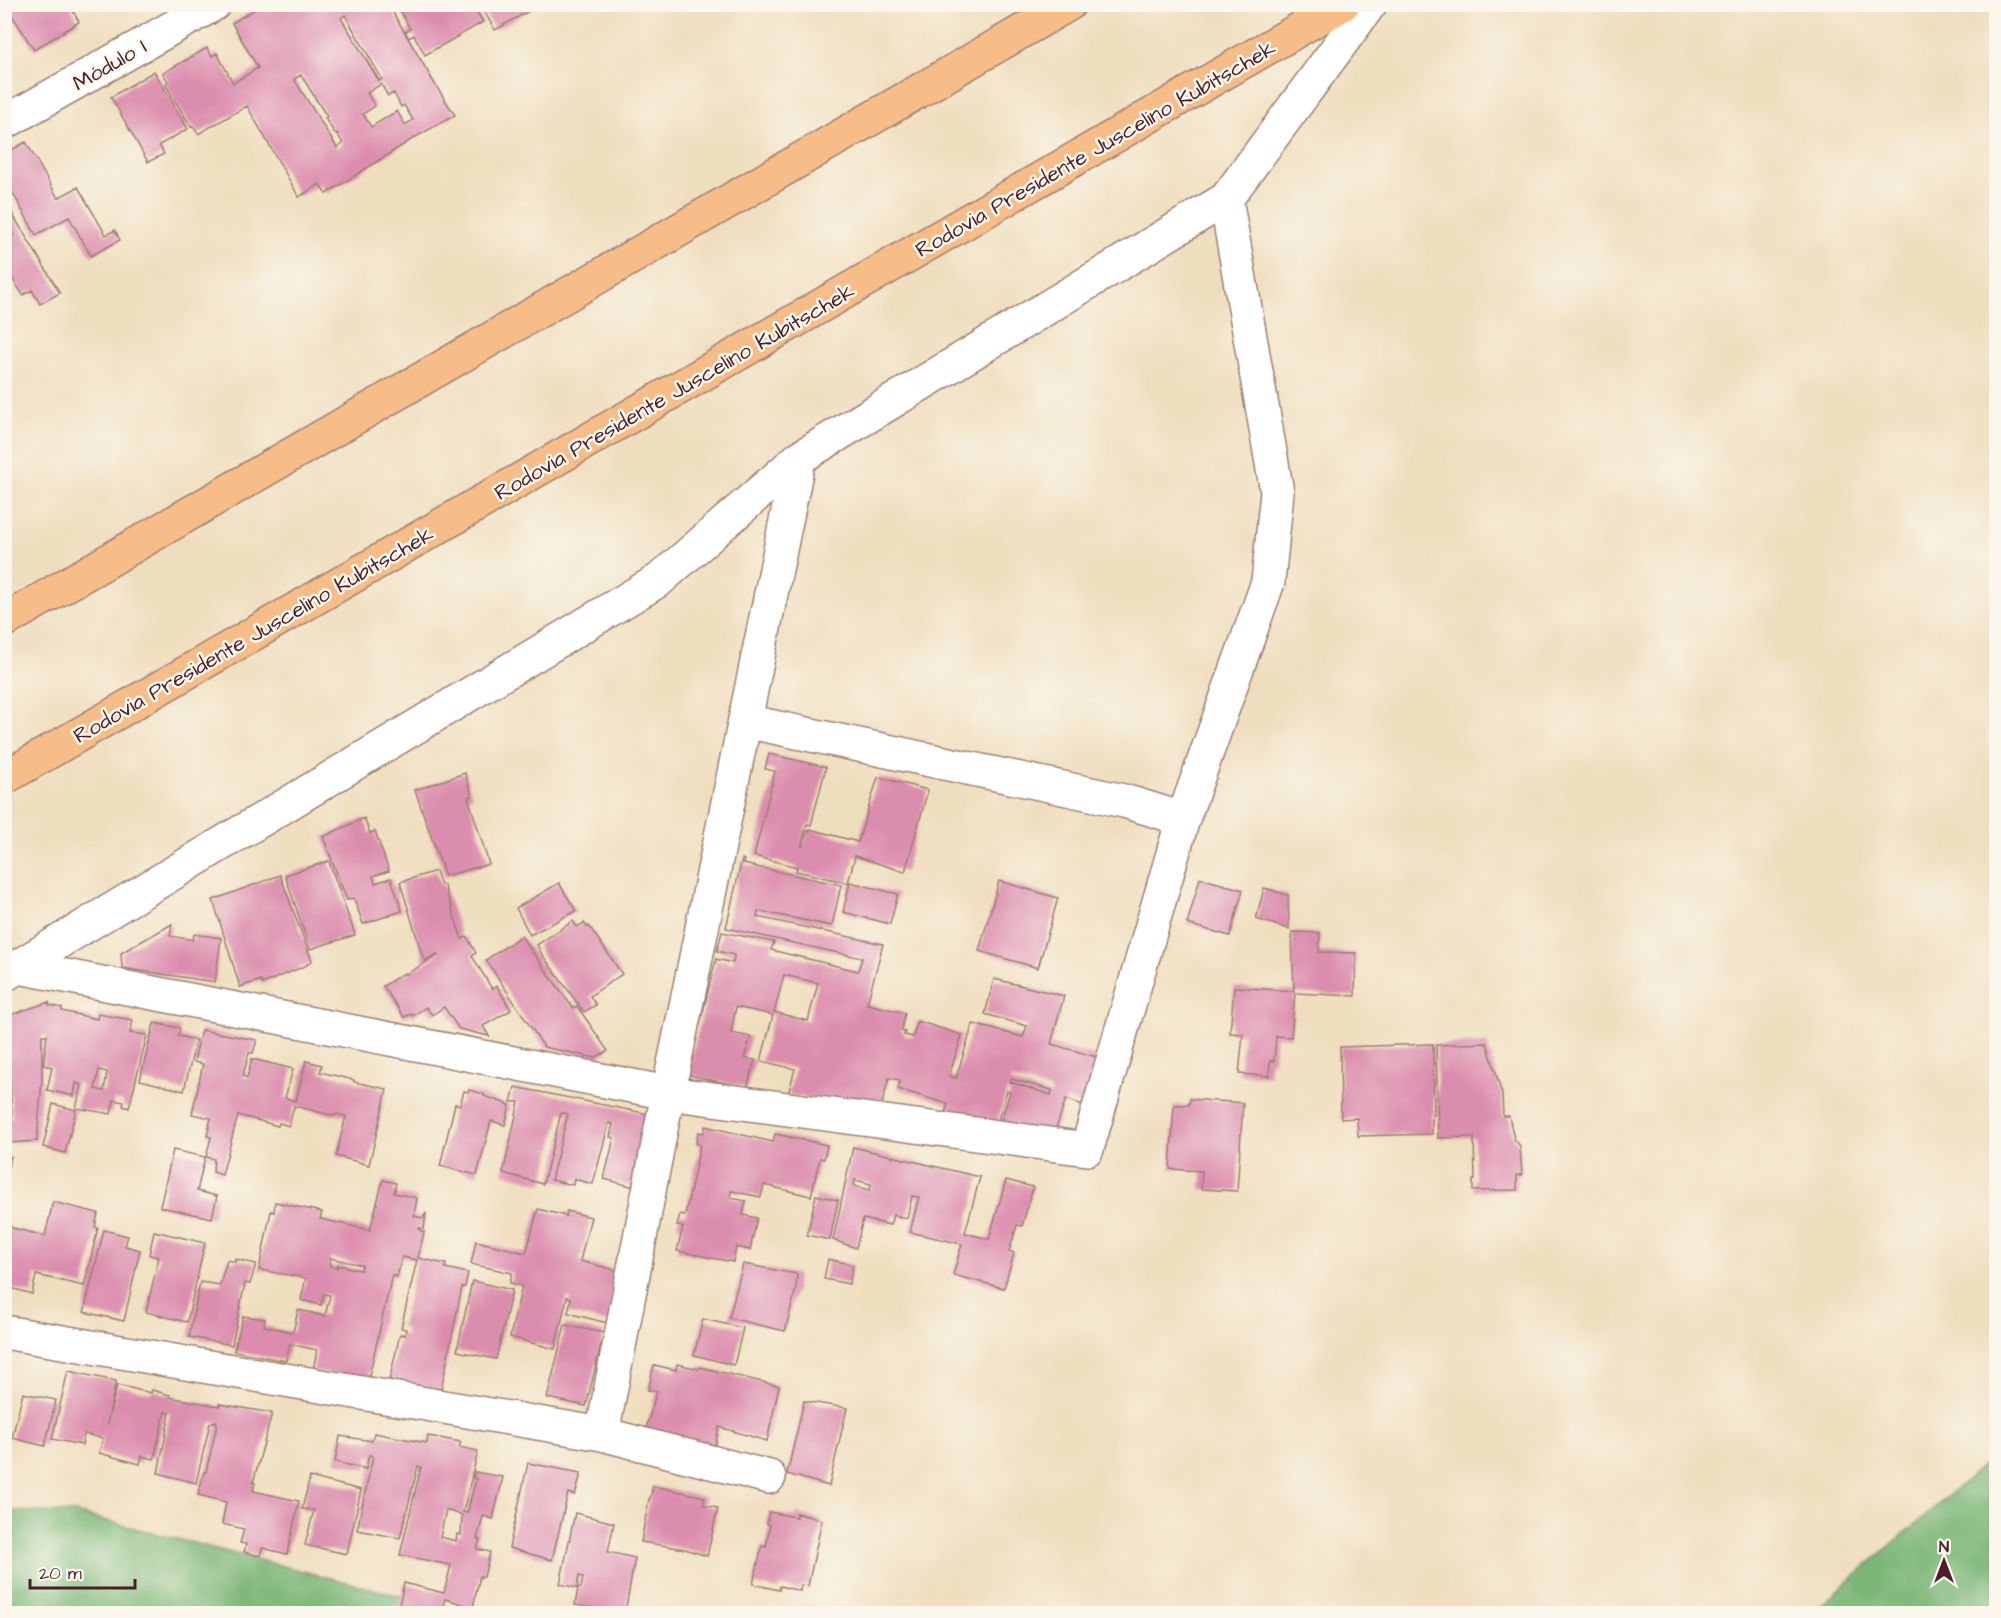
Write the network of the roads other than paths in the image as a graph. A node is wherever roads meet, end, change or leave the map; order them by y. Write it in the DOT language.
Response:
graph roads {
  1 [pos="214,4"];
  2 [pos="1069,4"];
  3 [pos="1343,4"];
  4 [pos="1370,4"];
  5 [pos="4,123"];
  6 [pos="1227,199"];
  7 [pos="799,458"];
  8 [pos="4,621"];
  9 [pos="745,721"];
  10 [pos="4,778"];
  11 [pos="1183,819"];
  12 [pos="12,971"];
  13 [pos="668,1093"];
  14 [pos="4,1332"];
  15 [pos="602,1434"];
  16 [pos="769,1477"];
  1 -- 5 [label="street, Módulo I"];
  2 -- 8 [label="highway"];
  3 -- 10 [label="highway, Rodovia Presidente Juscelino Kubitschek"];
  4 -- 6 [label="street"];
  6 -- 7 [label="street"];
  6 -- 11 [label="street"];
  7 -- 9 [label="street"];
  7 -- 12 [label="street"];
  9 -- 11 [label="street"];
  9 -- 13 [label="street"];
  11 -- 13 [label="street"];
  12 -- 13 [label="street"];
  13 -- 15 [label="street"];
  14 -- 15 [label="street"];
  15 -- 16 [label="street"];
}
